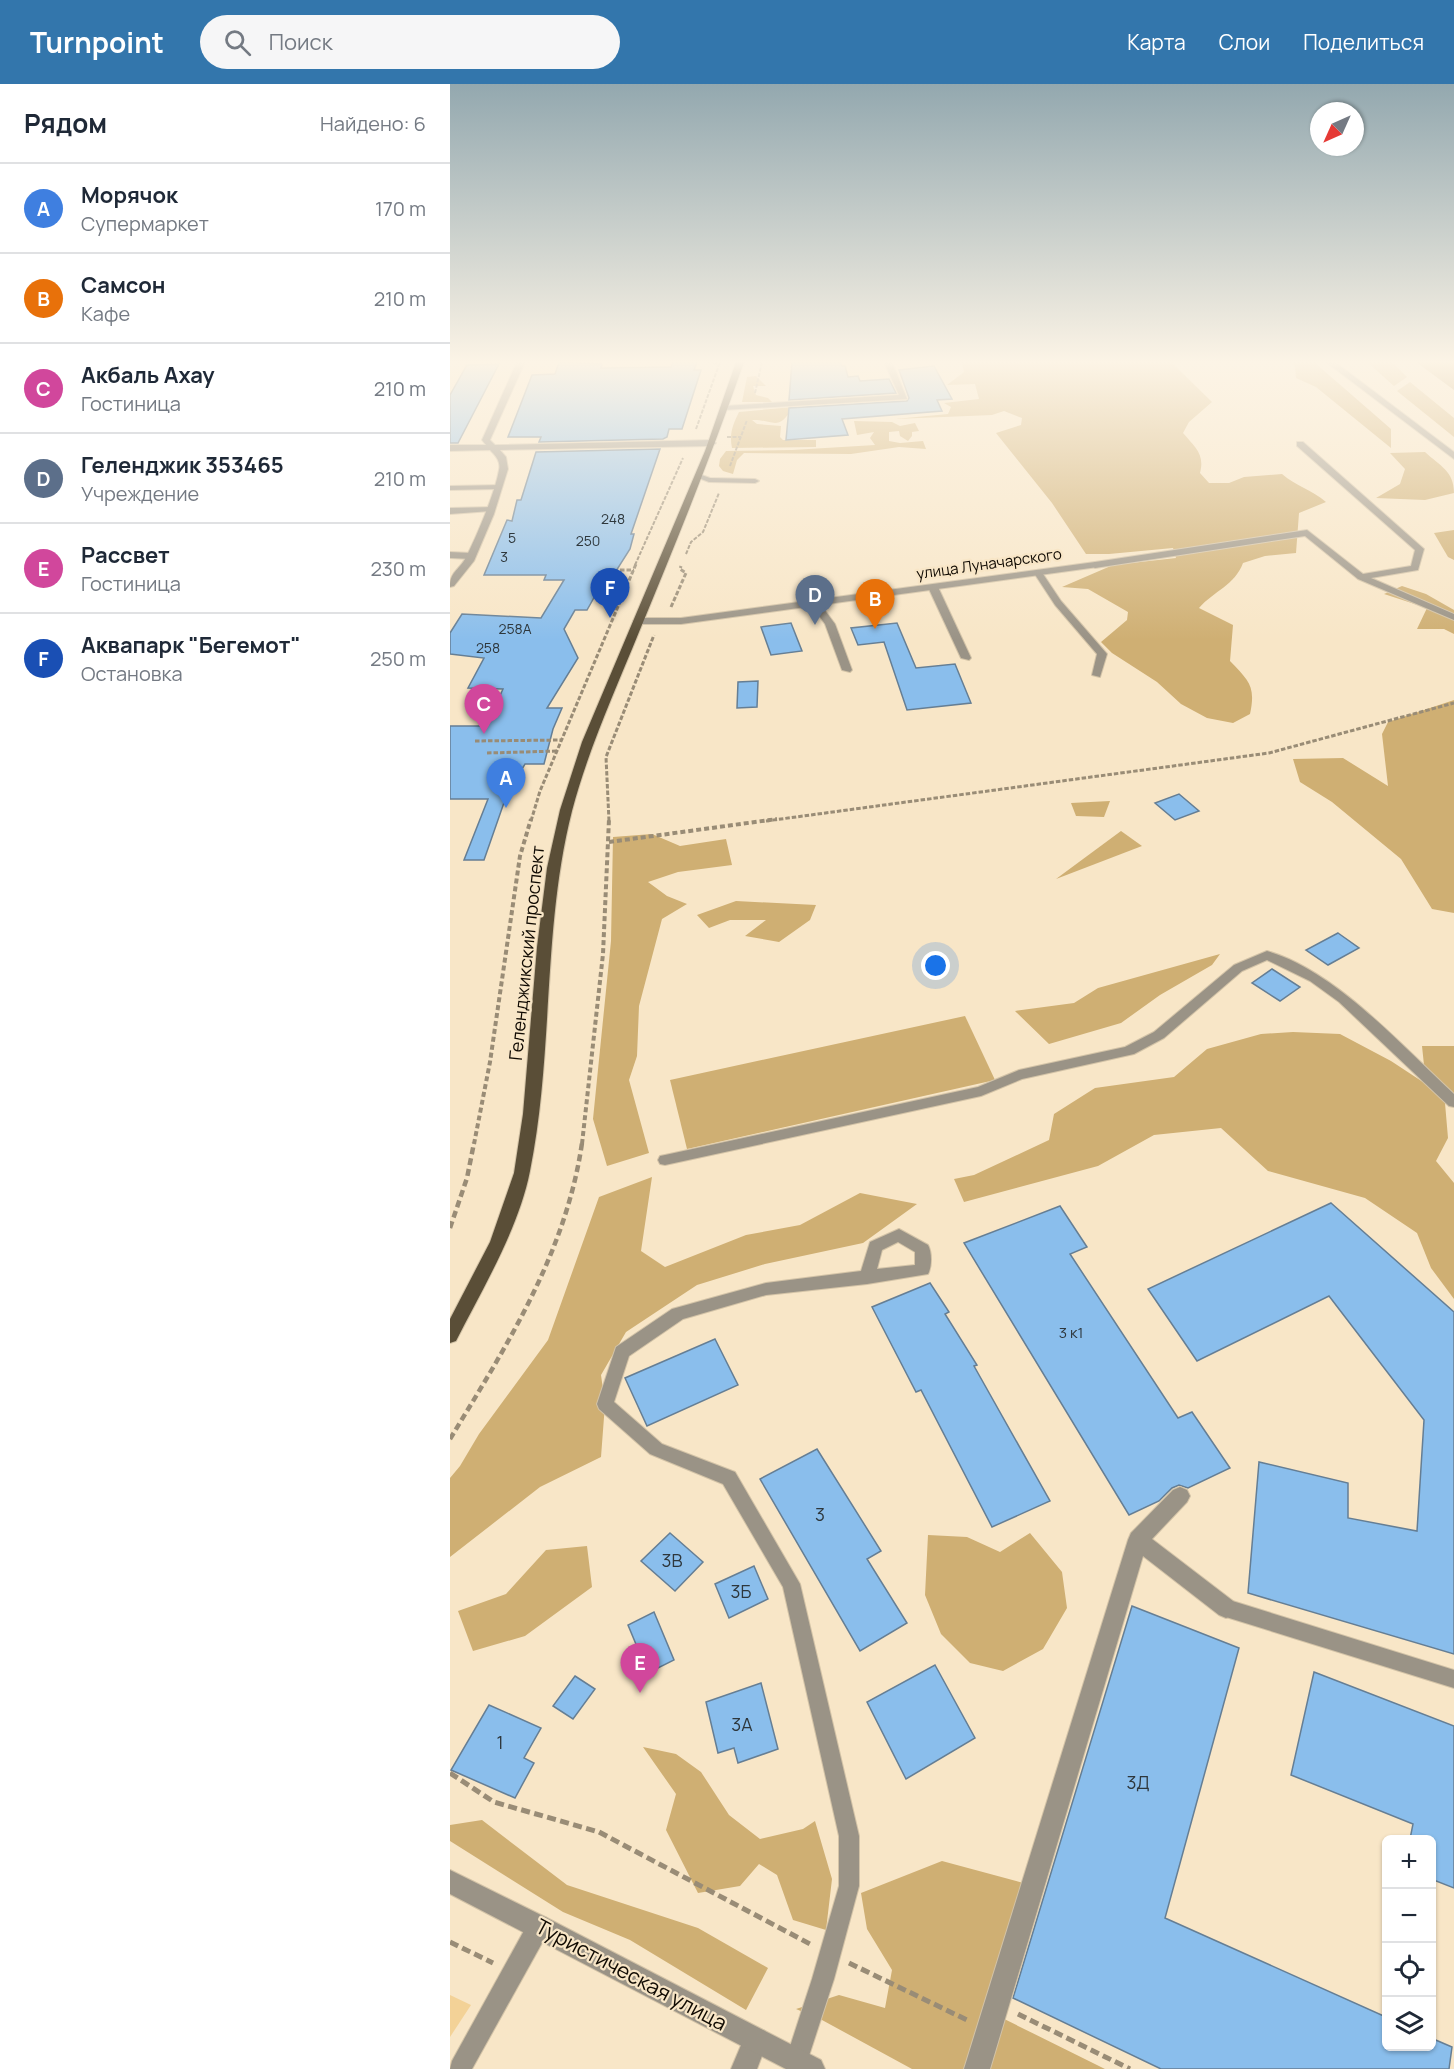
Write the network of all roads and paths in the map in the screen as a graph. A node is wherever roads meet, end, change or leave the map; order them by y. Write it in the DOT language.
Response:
graph roads {
  1 [pos="499,455"];
  2 [pos="707,455"];
  3 [pos="734,455"];
  4 [pos="1312,455"];
  5 [pos="699,476"];
  6 [pos="724,480"];
  7 [pos="755,481"];
  8 [pos="498,487"];
  9 [pos="451,494"];
  10 [pos="491,509"];
  11 [pos="450,511"];
  12 [pos="450,555"];
  13 [pos="470,559"];
  14 [pos="1095,565"];
  15 [pos="620,570"];
  16 [pos="634,570"];
  17 [pos="1038,573"];
  18 [pos="1361,578"];
  19 [pos="450,584"];
  20 [pos="933,587"];
  21 [pos="815,603"];
  22 [pos="1454,617"];
  23 [pos="638,621"];
  24 [pos="664,622"];
  25 [pos="966,658"];
  26 [pos="847,670"];
  27 [pos="1097,675"];
  28 [pos="1454,703"];
  29 [pos="562,740"];
  30 [pos="476,741"];
  31 [pos="557,752"];
  32 [pos="487,753"];
  33 [pos="609,842"];
  34 [pos="1454,1102"];
  35 [pos="665,1160"];
  36 [pos="867,1278"];
  37 [pos="450,1336"];
  38 [pos="450,1439"];
  39 [pos="1180,1496"];
  40 [pos="1138,1540"];
  41 [pos="1226,1608"];
  42 [pos="1454,1679"];
  43 [pos="450,1773"];
  44 [pos="450,1882"];
  45 [pos="539,1926"];
  46 [pos="450,1942"];
  47 [pos="830,1954"];
  48 [pos="513,1972"];
  49 [pos="989,2031"];
  50 [pos="756,2040"];
  51 [pos="804,2065"];
  52 [pos="460,2069"];
  53 [pos="744,2069"];
  54 [pos="977,2069"];
  55 [pos="1130,2069"];
  1 -- 8 [label="street"];
  2 -- 5 [label="main road"];
  3 -- 6 [label="path"];
  4 -- 18 [label="lane"];
  5 -- 6 [label="lane"];
  5 -- 23 [label="main road, Геленджикский проспект"];
  6 -- 7 [label="lane"];
  6 -- 24 [label="path"];
  8 -- 9 [label="lane"];
  8 -- 10 [label="street"];
  10 -- 11 [label="lane"];
  10 -- 13 [label="street"];
  12 -- 13 [label="lane"];
  13 -- 19 [label="street"];
  14 -- 17 [label="street, улица Луначарского"];
  14 -- 18 [label="lane"];
  15 -- 16 [label="path"];
  17 -- 20 [label="street, улица Луначарского"];
  17 -- 27 [label="lane"];
  18 -- 22 [label="lane"];
  20 -- 21 [label="street, улица Луначарского"];
  20 -- 25 [label="lane"];
  21 -- 24 [label="street, улица Луначарского"];
  21 -- 26 [label="lane"];
  23 -- 24 [label="street, улица Луначарского"];
  23 -- 37 [label="main road, Геленджикский проспект"];
  24 -- 33 [label="path"];
  28 -- 33 [label="path"];
  29 -- 30 [label="path"];
  31 -- 32 [label="path"];
  33 -- 38 [label="path"];
  34 -- 35 [label="lane"];
  36 -- 47 [label="lane"];
  39 -- 40 [label="street"];
  40 -- 41 [label="street"];
  40 -- 49 [label="street"];
  41 -- 42 [label="lane"];
  43 -- 47 [label="path"];
  44 -- 45 [label="street, Туристическая улица"];
  45 -- 48 [label="lane"];
  45 -- 50 [label="street, Туристическая улица"];
  46 -- 48 [label="path"];
  47 -- 49 [label="path"];
  47 -- 51 [label="lane"];
  48 -- 52 [label="lane"];
  49 -- 54 [label="street"];
  49 -- 55 [label="path"];
  50 -- 51 [label="street, Туристическая улица"];
  50 -- 53 [label="street"];
}
